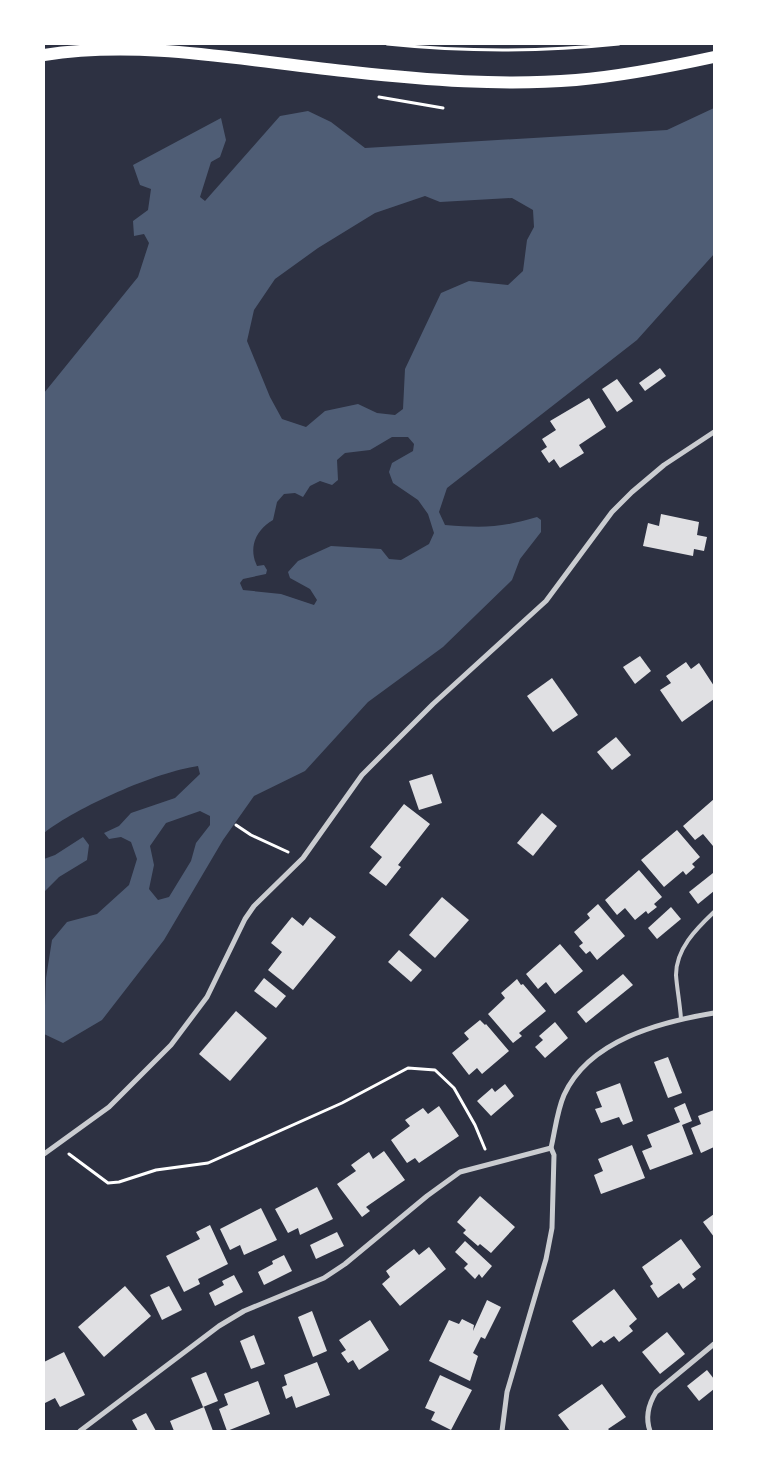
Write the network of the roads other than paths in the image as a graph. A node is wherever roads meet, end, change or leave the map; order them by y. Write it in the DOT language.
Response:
graph roads {
  1 [pos="99,47"];
  2 [pos="44,55"];
  3 [pos="714,57"];
  4 [pos="714,432"];
  5 [pos="714,912"];
  6 [pos="714,1012"];
  7 [pos="681,1019"];
  8 [pos="551,1148"];
  9 [pos="44,1154"];
  10 [pos="714,1344"];
  11 [pos="80,1431"];
  12 [pos="502,1431"];
  13 [pos="650,1431"];
  1 -- 2 [label="main road"];
  1 -- 3 [label="main road"];
  4 -- 9 [label="street"];
  5 -- 7 [label="lane"];
  6 -- 7 [label="street"];
  7 -- 8 [label="street"];
  8 -- 11 [label="street"];
  8 -- 12 [label="street"];
  10 -- 13 [label="street"];
}
